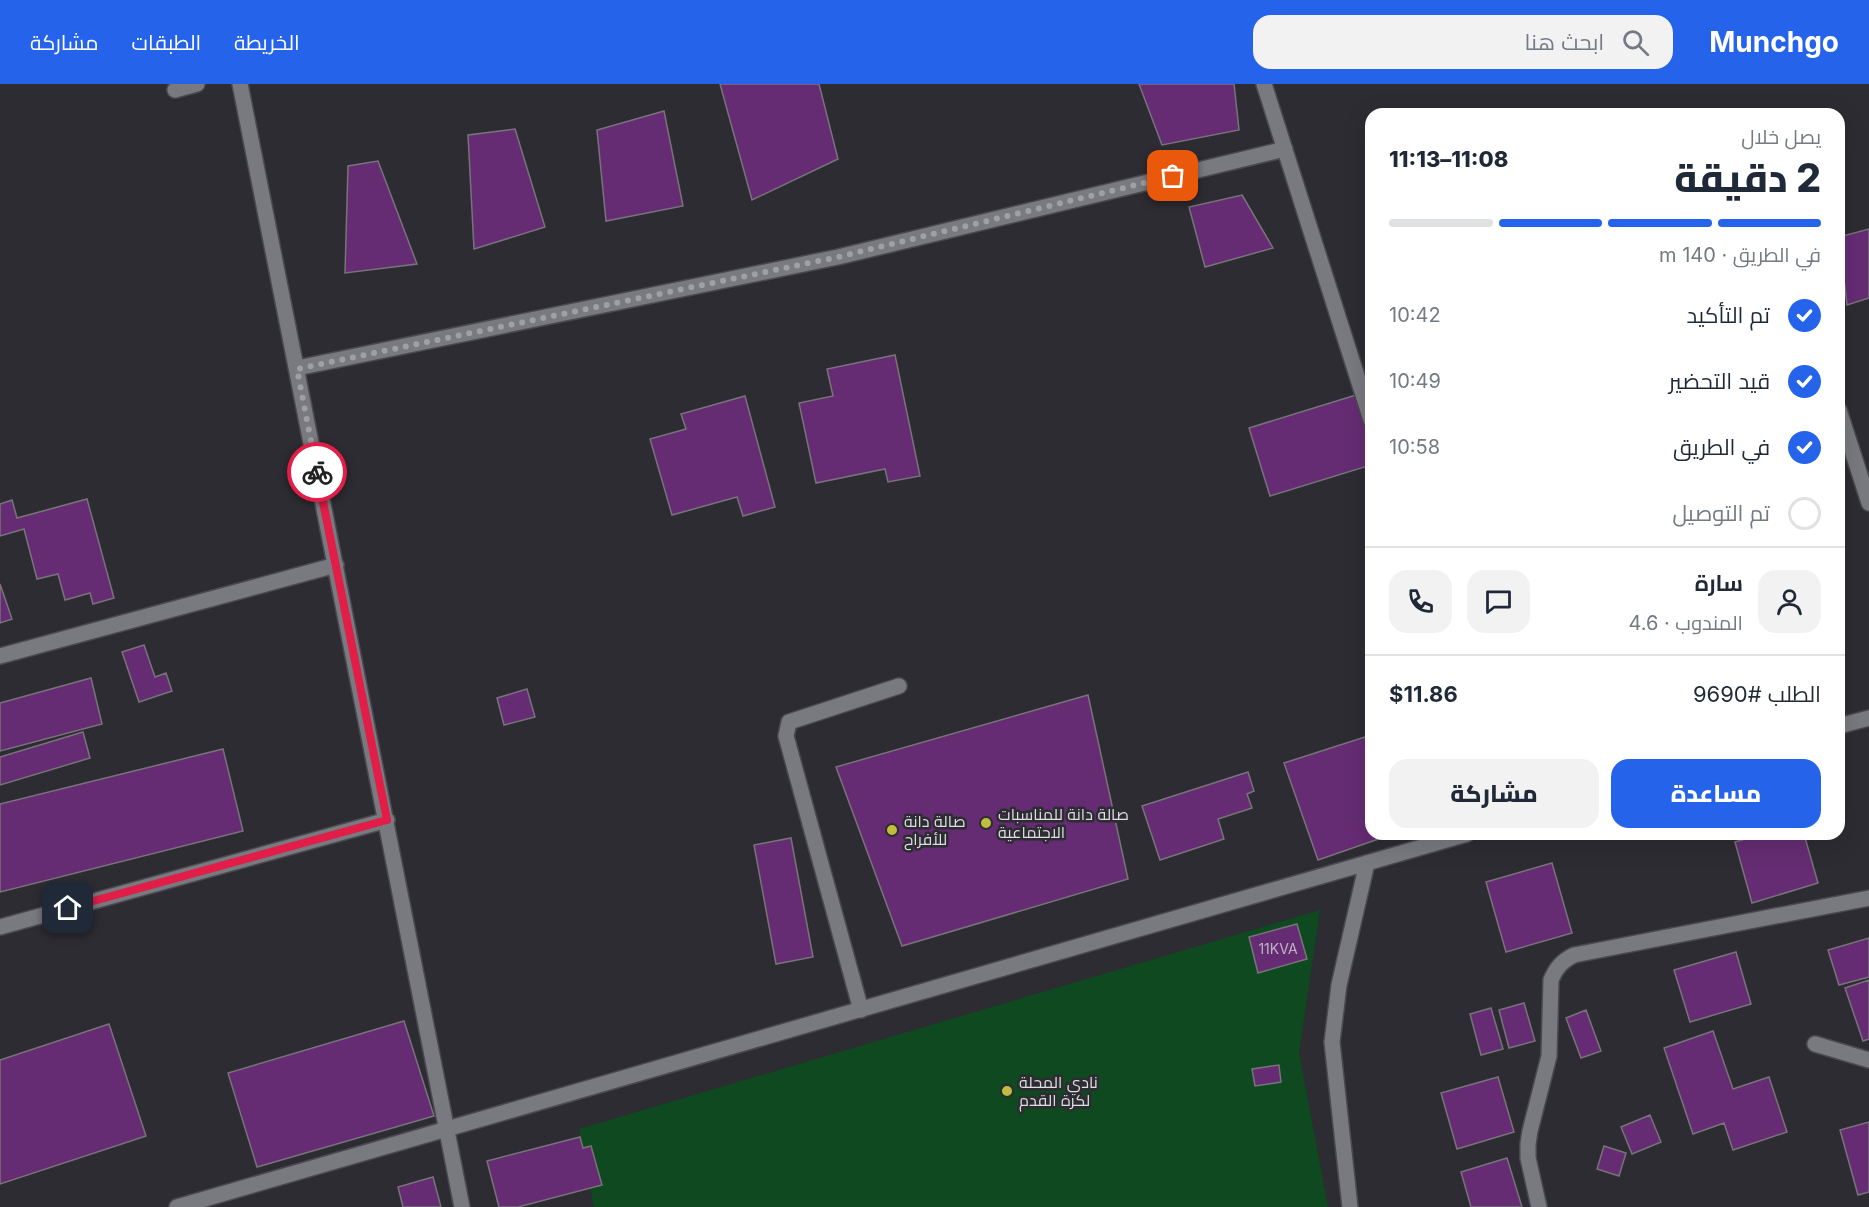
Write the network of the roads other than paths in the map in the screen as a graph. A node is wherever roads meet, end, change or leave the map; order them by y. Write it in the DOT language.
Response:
graph roads {
  1 [pos="197,84"];
  2 [pos="240,84"];
  3 [pos="1264,84"];
  4 [pos="175,90"];
  5 [pos="1285,149"];
  6 [pos="297,369"];
  7 [pos="1364,370"];
  8 [pos="1845,429"];
  9 [pos="1869,503"];
  10 [pos="336,565"];
  11 [pos="0,656"];
  12 [pos="899,686"];
  13 [pos="1869,718"];
  14 [pos="1845,724"];
  15 [pos="387,820"];
  16 [pos="1446,840"];
  17 [pos="1366,863"];
  18 [pos="1869,898"];
  19 [pos="0,927"];
  20 [pos="861,1010"];
  21 [pos="1815,1044"];
  22 [pos="1869,1060"];
  23 [pos="448,1129"];
  24 [pos="177,1207"];
  25 [pos="462,1207"];
  26 [pos="1350,1207"];
  27 [pos="1539,1207"];
  1 -- 4 [label="street"];
  2 -- 6 [label="street"];
  3 -- 5 [label="street"];
  5 -- 6 [label="street"];
  5 -- 7 [label="street"];
  6 -- 10 [label="street"];
  8 -- 9 [label="street"];
  10 -- 11 [label="street"];
  10 -- 15 [label="street"];
  12 -- 20 [label="street"];
  13 -- 14 [label="street"];
  15 -- 19 [label="street"];
  15 -- 23 [label="street"];
  16 -- 17 [label="street"];
  17 -- 20 [label="street"];
  17 -- 26 [label="street"];
  18 -- 27 [label="street"];
  20 -- 23 [label="street"];
  21 -- 22 [label="street"];
  23 -- 24 [label="street"];
  23 -- 25 [label="street"];
}
